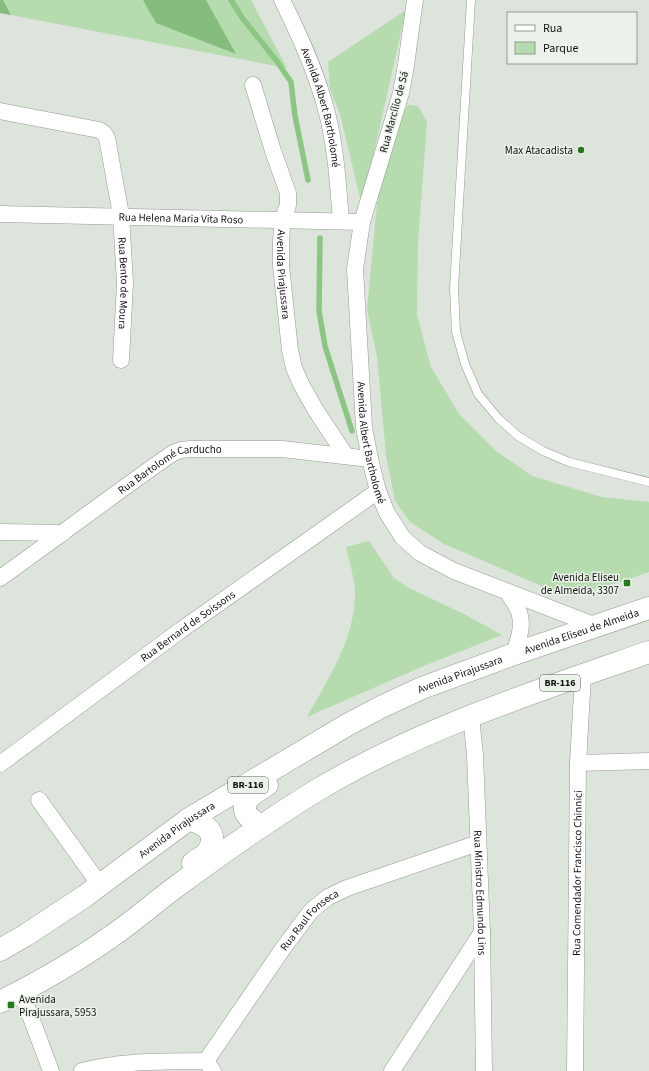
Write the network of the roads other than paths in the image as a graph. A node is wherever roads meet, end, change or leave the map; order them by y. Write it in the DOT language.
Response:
graph roads {
  1 [pos="282,0"];
  2 [pos="416,0"];
  3 [pos="472,0"];
  4 [pos="253,86"];
  5 [pos="0,111"];
  6 [pos="0,214"];
  7 [pos="121,215"];
  8 [pos="283,219"];
  9 [pos="341,221"];
  10 [pos="362,222"];
  11 [pos="121,360"];
  12 [pos="346,456"];
  13 [pos="370,459"];
  14 [pos="649,482"];
  15 [pos="378,491"];
  16 [pos="0,532"];
  17 [pos="63,533"];
  18 [pos="0,578"];
  19 [pos="508,592"];
  20 [pos="649,608"];
  21 [pos="596,626"];
  22 [pos="649,652"];
  23 [pos="514,654"];
  24 [pos="583,675"];
  25 [pos="471,716"];
  26 [pos="318,743"];
  27 [pos="649,761"];
  28 [pos="578,763"];
  29 [pos="0,764"];
  30 [pos="39,800"];
  31 [pos="189,820"];
  32 [pos="263,825"];
  33 [pos="478,843"];
  34 [pos="100,885"];
  35 [pos="178,885"];
  36 [pos="482,932"];
  37 [pos="0,950"];
  38 [pos="21,991"];
  39 [pos="0,1002"];
  40 [pos="209,1066"];
  41 [pos="51,1071"];
  42 [pos="82,1071"];
  43 [pos="392,1071"];
  44 [pos="484,1071"];
  45 [pos="575,1071"];
  1 -- 9 [label="street, Avenida Albert Bartholomé"];
  2 -- 10 [label="street, Rua Marcílio de Sá"];
  3 -- 14 [label="lane"];
  4 -- 8 [label="street, Avenida Pirajussara"];
  5 -- 7 [label="street, Rua Bento de Moura"];
  6 -- 7 [label="street, Rua Helena Maria Vita Roso"];
  7 -- 8 [label="street, Rua Helena Maria Vita Roso"];
  7 -- 11 [label="street, Rua Bento de Moura"];
  8 -- 9 [label="street, Rua Helena Maria Vita Roso"];
  8 -- 12 [label="street, Avenida Pirajussara"];
  9 -- 10 [label="street, Rua Helena Maria Vita Roso"];
  10 -- 13 [label="street, Avenida Albert Bartholomé"];
  12 -- 13 [label="street, Rua Bartolomé Carducho"];
  12 -- 17 [label="street, Rua Bartolomé Carducho"];
  13 -- 15 [label="street, Avenida Albert Bartholomé"];
  15 -- 19 [label="street, Avenida Albert Bartholomé"];
  15 -- 29 [label="street, Rua Bernard de Soissons"];
  16 -- 17 [label="street"];
  17 -- 18 [label="street, Rua Bartolomé Carducho"];
  19 -- 21 [label="street, Avenida Albert Bartholomé"];
  19 -- 23 [label="street"];
  20 -- 21 [label="main road, Avenida Eliseu de Almeida / BR-116"];
  21 -- 23 [label="main road, Avenida Eliseu de Almeida / BR-116"];
  22 -- 24 [label="main road, BR-116"];
  23 -- 26 [label="main road, Avenida Pirajussara / BR-116"];
  24 -- 25 [label="main road, BR-116"];
  24 -- 28 [label="street, Rua Comendador Francisco Chinnici"];
  25 -- 32 [label="main road, BR-116"];
  25 -- 33 [label="street, Rua Ministro Edmundo Lins"];
  26 -- 31 [label="main road, Avenida Pirajussara / BR-116"];
  26 -- 32 [label="main road"];
  27 -- 28 [label="street"];
  28 -- 45 [label="street, Rua Comendador Francisco Chinnici"];
  30 -- 34 [label="street"];
  31 -- 34 [label="main road, Avenida Pirajussara / BR-116"];
  31 -- 35 [label="main road"];
  32 -- 35 [label="main road, BR-116"];
  33 -- 36 [label="street, Rua Ministro Edmundo Lins"];
  33 -- 40 [label="street, Rua Raul Fonseca"];
  34 -- 37 [label="main road, Avenida Pirajussara / BR-116"];
  35 -- 38 [label="main road, BR-116"];
  36 -- 43 [label="street"];
  36 -- 44 [label="street, Rua Ministro Edmundo Lins"];
  38 -- 39 [label="main road, BR-116"];
  38 -- 41 [label="street"];
  40 -- 42 [label="street"];
}
